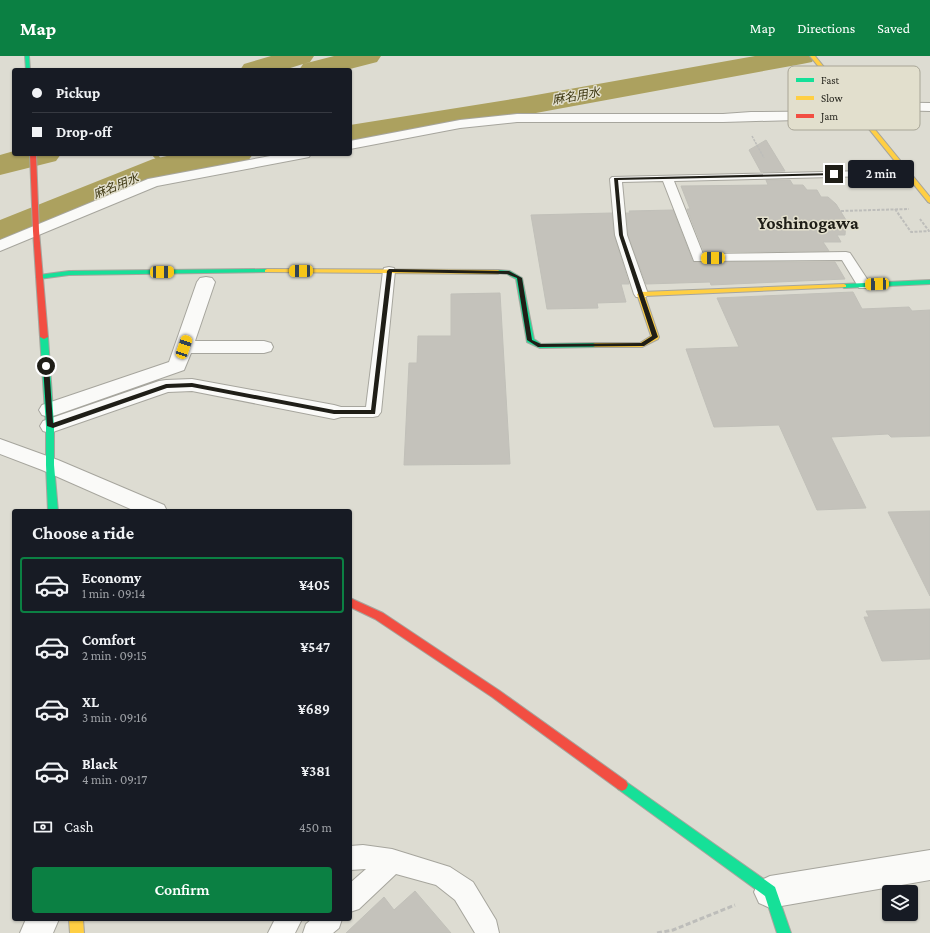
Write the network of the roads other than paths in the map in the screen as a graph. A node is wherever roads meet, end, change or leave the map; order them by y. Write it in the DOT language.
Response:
graph roads {
  1 [pos="28,56"];
  2 [pos="812,57"];
  3 [pos="820,66"];
  4 [pos="28,68"];
  5 [pos="930,107"];
  6 [pos="920,108"];
  7 [pos="788,115"];
  8 [pos="872,130"];
  9 [pos="352,145"];
  10 [pos="33,156"];
  11 [pos="293,156"];
  12 [pos="907,173"];
  13 [pos="667,178"];
  14 [pos="930,201"];
  15 [pos="36,227"];
  16 [pos="0,246"];
  17 [pos="389,271"];
  18 [pos="39,278"];
  19 [pos="206,282"];
  20 [pos="930,282"];
  21 [pos="864,285"];
  22 [pos="641,294"];
  23 [pos="184,347"];
  24 [pos="264,347"];
  25 [pos="334,412"];
  26 [pos="50,418"];
  27 [pos="0,446"];
  28 [pos="50,465"];
  29 [pos="53,509"];
  30 [pos="151,509"];
  31 [pos="352,603"];
  32 [pos="352,858"];
  33 [pos="392,861"];
  34 [pos="930,865"];
  35 [pos="770,892"];
  36 [pos="352,898"];
  37 [pos="42,921"];
  38 [pos="76,921"];
  39 [pos="289,921"];
  40 [pos="328,921"];
  41 [pos="36,933"];
  42 [pos="77,933"];
  43 [pos="280,933"];
  44 [pos="315,933"];
  45 [pos="487,933"];
  46 [pos="784,933"];
  1 -- 4 [label="street"];
  2 -- 3 [label="street"];
  5 -- 6 [label="street"];
  7 -- 9 [label="street"];
  8 -- 12 [label="street"];
  10 -- 15 [label="street"];
  11 -- 15 [label="street"];
  12 -- 13 [label="lane"];
  12 -- 14 [label="street"];
  13 -- 21 [label="lane"];
  13 -- 22 [label="lane"];
  15 -- 16 [label="street"];
  15 -- 18 [label="street"];
  17 -- 18 [label="street"];
  17 -- 22 [label="street"];
  17 -- 25 [label="lane"];
  18 -- 26 [label="street"];
  19 -- 23 [label="street"];
  20 -- 21 [label="street"];
  21 -- 22 [label="street"];
  23 -- 24 [label="street"];
  23 -- 26 [label="street"];
  25 -- 26 [label="street"];
  26 -- 28 [label="street"];
  27 -- 28 [label="street"];
  28 -- 29 [label="street"];
  28 -- 30 [label="street"];
  31 -- 35 [label="street"];
  32 -- 33 [label="lane"];
  33 -- 36 [label="lane"];
  33 -- 45 [label="lane"];
  34 -- 35 [label="street"];
  35 -- 46 [label="street"];
  37 -- 41 [label="street"];
  38 -- 42 [label="street"];
  39 -- 43 [label="lane"];
  40 -- 44 [label="lane"];
}
